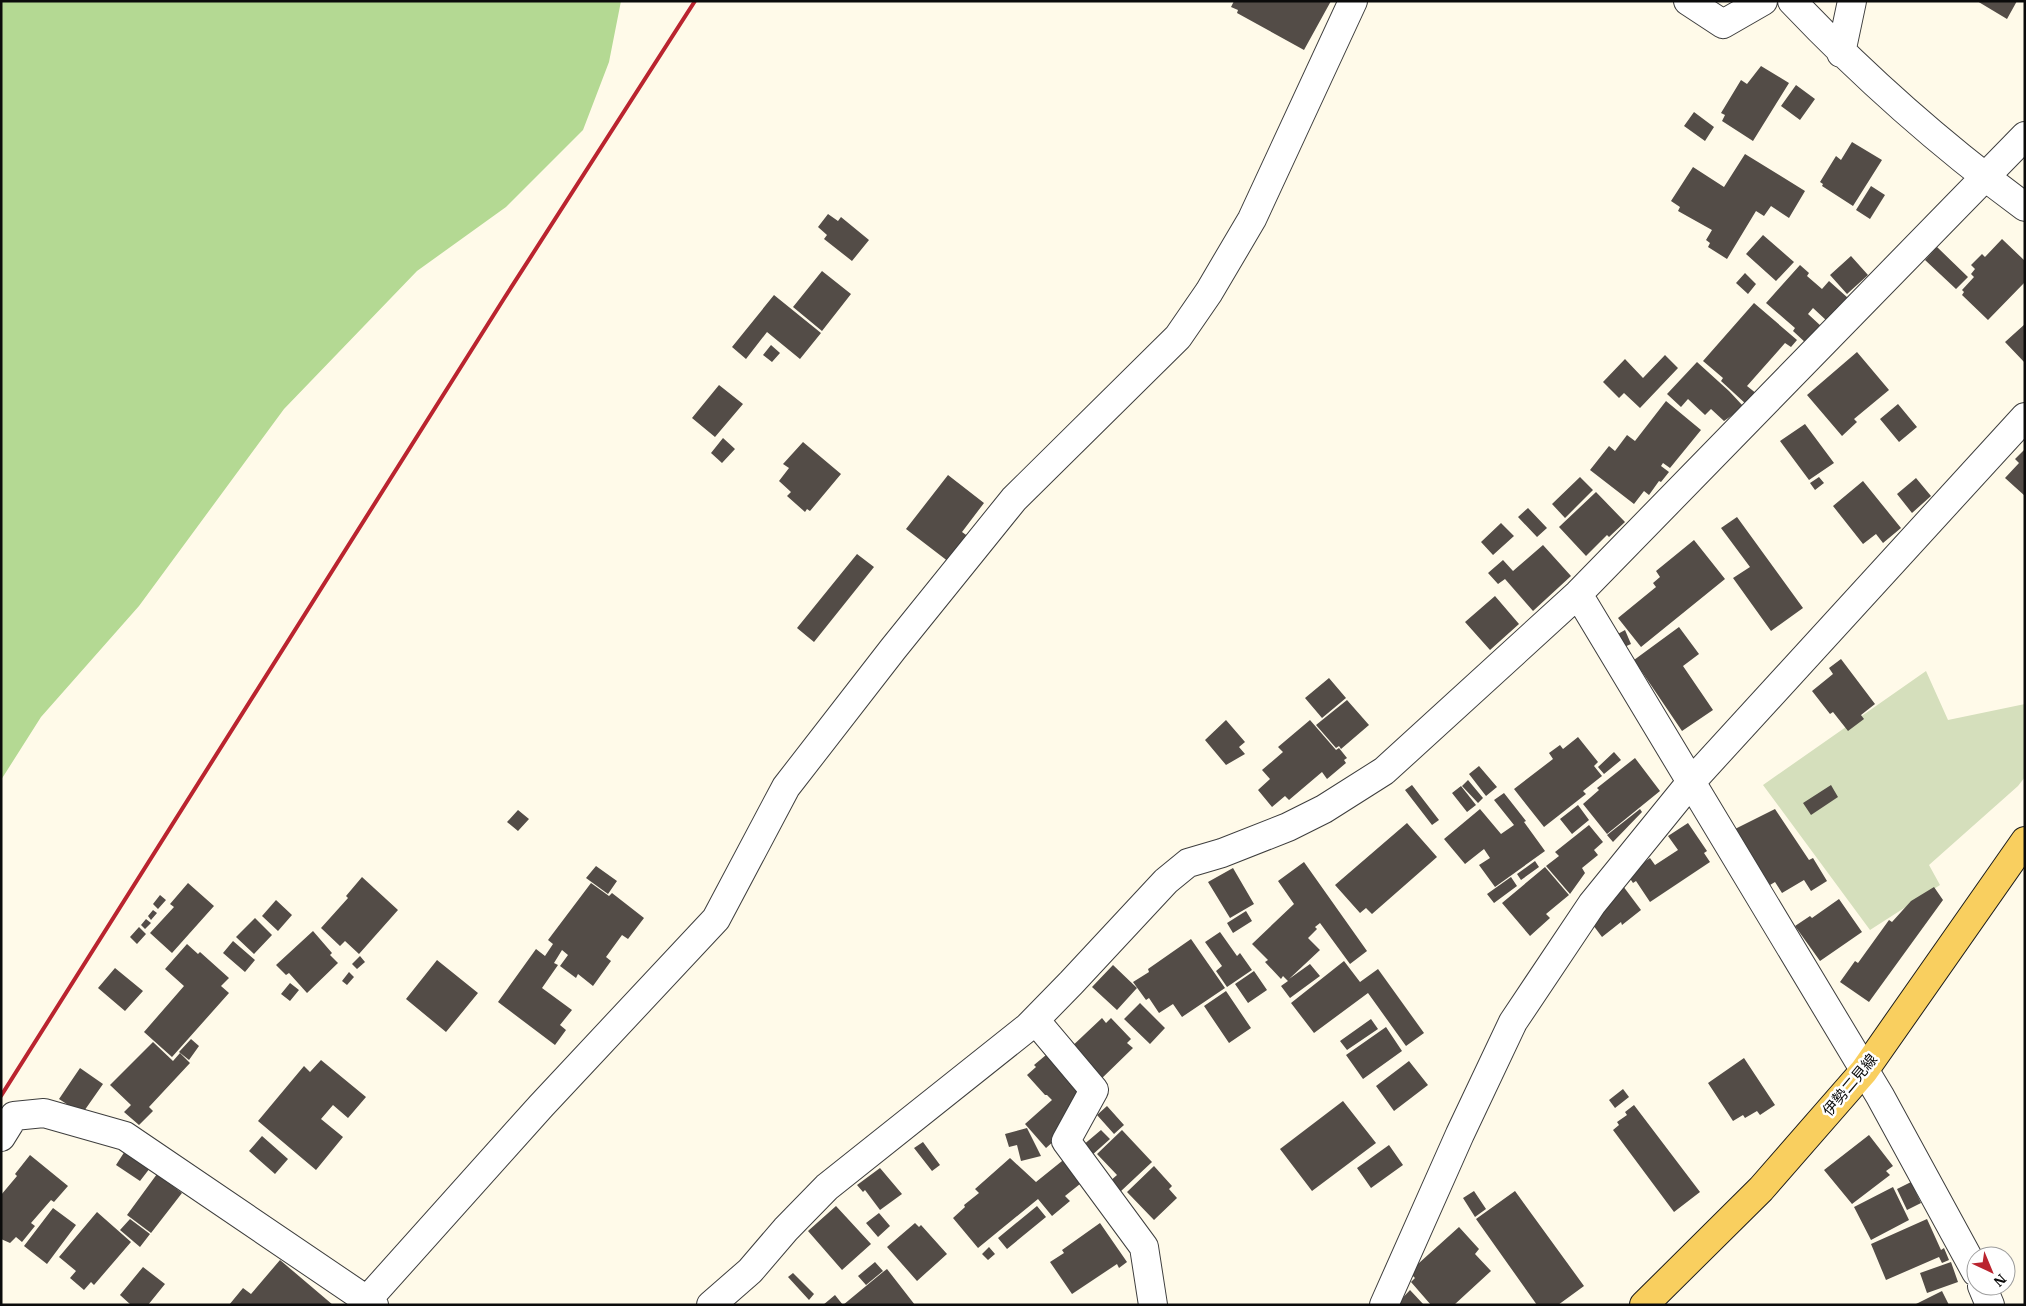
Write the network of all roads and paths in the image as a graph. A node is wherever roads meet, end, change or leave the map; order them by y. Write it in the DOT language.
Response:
graph roads {
  1 [pos="1353,1"];
  2 [pos="1688,1"];
  3 [pos="1763,1"];
  4 [pos="1792,1"];
  5 [pos="1852,1"];
  6 [pos="1841,53"];
  7 [pos="2025,136"];
  8 [pos="1985,178"];
  9 [pos="2025,207"];
  10 [pos="2025,417"];
  11 [pos="1578,594"];
  12 [pos="1691,782"];
  13 [pos="2025,841"];
  14 [pos="1035,1020"];
  15 [pos="1864,1071"];
  16 [pos="1,1137"];
  17 [pos="1966,1254"];
  18 [pos="371,1302"];
  19 [pos="711,1305"];
  20 [pos="1153,1305"];
  21 [pos="1384,1305"];
  22 [pos="1644,1305"];
  1 -- 18 [label="street"];
  2 -- 3 [label="street"];
  4 -- 6 [label="street"];
  5 -- 6 [label="street"];
  6 -- 8 [label="street"];
  7 -- 8 [label="street"];
  8 -- 9 [label="street"];
  8 -- 11 [label="street"];
  10 -- 12 [label="street"];
  11 -- 12 [label="street"];
  11 -- 14 [label="street"];
  12 -- 15 [label="street"];
  12 -- 21 [label="street"];
  13 -- 15 [label="main road, 伊勢二見線"];
  14 -- 19 [label="street"];
  14 -- 20 [label="street"];
  15 -- 17 [label="street"];
  15 -- 22 [label="main road, 伊勢二見線"];
  16 -- 18 [label="street"];
}
